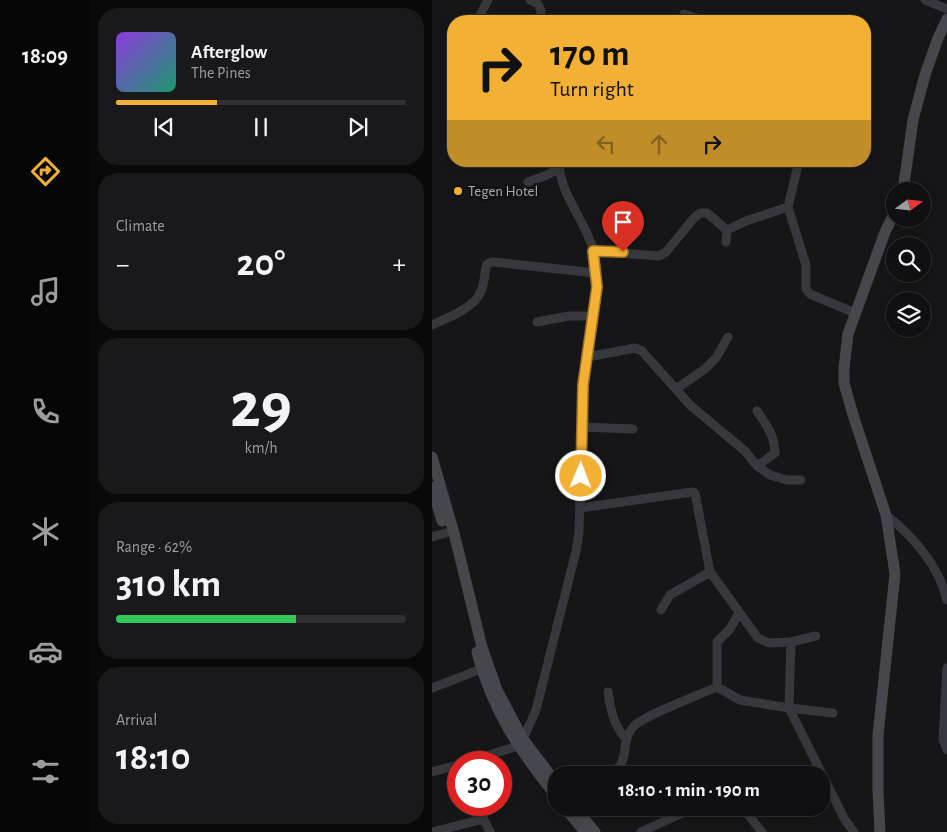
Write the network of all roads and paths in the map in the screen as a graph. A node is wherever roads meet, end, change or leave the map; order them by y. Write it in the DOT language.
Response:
graph roads {
  1 [pos="488,0"];
  2 [pos="530,0"];
  3 [pos="925,0"];
  4 [pos="946,8"];
  5 [pos="684,14"];
  6 [pos="480,15"];
  7 [pos="541,15"];
  8 [pos="688,15"];
  9 [pos="946,19"];
  10 [pos="557,167"];
  11 [pos="559,167"];
  12 [pos="798,167"];
  13 [pos="528,182"];
  14 [pos="904,182"];
  15 [pos="788,207"];
  16 [pos="887,228"];
  17 [pos="727,230"];
  18 [pos="726,242"];
  19 [pos="593,251"];
  20 [pos="596,273"];
  21 [pos="855,313"];
  22 [pos="592,316"];
  23 [pos="537,322"];
  24 [pos="432,325"];
  25 [pos="728,337"];
  26 [pos="587,357"];
  27 [pos="676,389"];
  28 [pos="757,411"];
  29 [pos="582,427"];
  30 [pos="633,429"];
  31 [pos="432,457"];
  32 [pos="757,466"];
  33 [pos="800,480"];
  34 [pos="435,485"];
  35 [pos="580,508"];
  36 [pos="886,515"];
  37 [pos="446,533"];
  38 [pos="432,537"];
  39 [pos="710,572"];
  40 [pos="946,600"];
  41 [pos="661,610"];
  42 [pos="739,613"];
  43 [pos="816,636"];
  44 [pos="791,642"];
  45 [pos="946,668"];
  46 [pos="481,669"];
  47 [pos="717,687"];
  48 [pos="432,688"];
  49 [pos="608,692"];
  50 [pos="789,708"];
  51 [pos="833,713"];
  52 [pos="626,739"];
  53 [pos="520,743"];
  54 [pos="946,750"];
  55 [pos="497,751"];
  56 [pos="620,766"];
  57 [pos="447,768"];
  58 [pos="432,772"];
  59 [pos="548,774"];
  60 [pos="548,785"];
  61 [pos="482,816"];
  62 [pos="572,816"];
  63 [pos="582,816"];
  64 [pos="676,816"];
  65 [pos="749,816"];
  66 [pos="483,819"];
  67 [pos="444,831"];
  68 [pos="433,832"];
  69 [pos="490,832"];
  70 [pos="585,832"];
  71 [pos="595,832"];
  72 [pos="641,832"];
  73 [pos="762,832"];
  74 [pos="854,832"];
  75 [pos="880,832"];
  1 -- 6 [label="street"];
  2 -- 7 [label="street"];
  3 -- 4 [label="street"];
  5 -- 8 [label="street"];
  9 -- 14 [label="street"];
  10 -- 13 [label="street"];
  11 -- 19 [label="street"];
  12 -- 15 [label="street"];
  15 -- 17 [label="street"];
  15 -- 21 [label="street"];
  16 -- 21 [label="street"];
  17 -- 18 [label="street"];
  17 -- 19 [label="street"];
  19 -- 20 [label="street"];
  20 -- 22 [label="street"];
  20 -- 24 [label="street"];
  21 -- 36 [label="street"];
  22 -- 23 [label="street"];
  22 -- 26 [label="street"];
  25 -- 27 [label="street"];
  26 -- 27 [label="street"];
  26 -- 29 [label="street"];
  27 -- 32 [label="street"];
  28 -- 32 [label="street"];
  29 -- 30 [label="street"];
  29 -- 35 [label="street"];
  31 -- 34 [label="street"];
  32 -- 33 [label="street"];
  34 -- 37 [label="street"];
  34 -- 53 [label="street"];
  35 -- 39 [label="street"];
  35 -- 53 [label="street"];
  36 -- 40 [label="street"];
  36 -- 75 [label="street"];
  37 -- 38 [label="street"];
  37 -- 46 [label="street"];
  39 -- 41 [label="street"];
  39 -- 42 [label="street"];
  42 -- 44 [label="street"];
  42 -- 47 [label="street"];
  43 -- 44 [label="street"];
  44 -- 50 [label="street"];
  45 -- 54 [label="street"];
  46 -- 48 [label="street"];
  46 -- 53 [label="street"];
  47 -- 50 [label="street"];
  47 -- 52 [label="street"];
  49 -- 52 [label="street"];
  50 -- 51 [label="street"];
  50 -- 74 [label="street"];
  52 -- 56 [label="street"];
  53 -- 55 [label="street"];
  53 -- 59 [label="street"];
  53 -- 60 [label="street"];
  57 -- 58 [label="street"];
  61 -- 66 [label="street"];
  62 -- 70 [label="street"];
  63 -- 71 [label="street"];
  64 -- 72 [label="street"];
  65 -- 73 [label="street"];
  66 -- 67 [label="street"];
  66 -- 69 [label="street"];
  67 -- 68 [label="street"];
}
